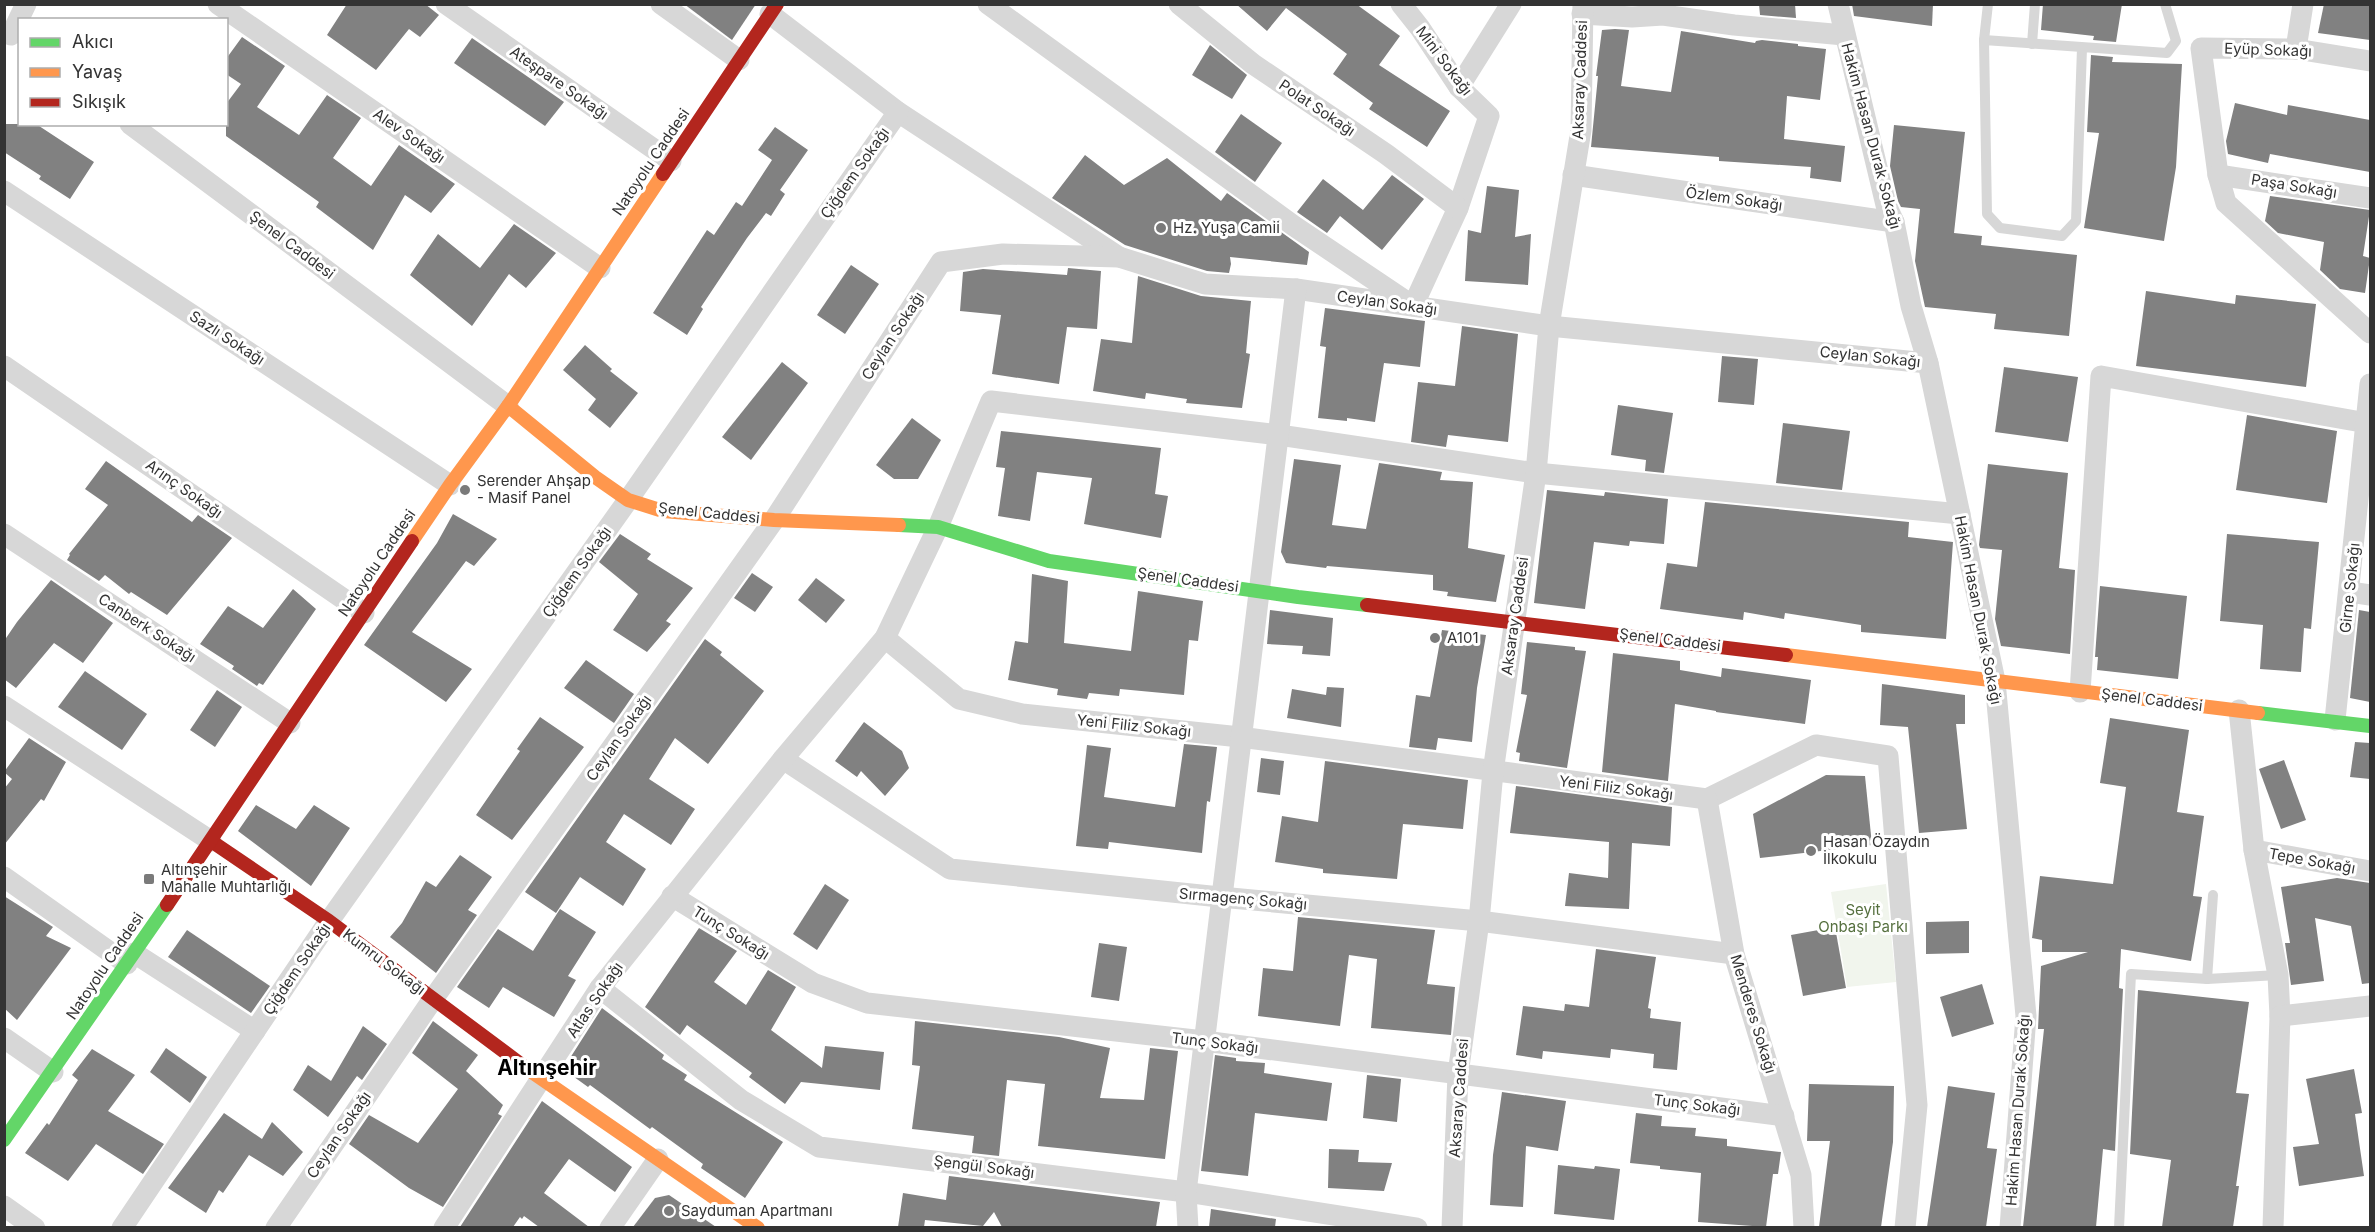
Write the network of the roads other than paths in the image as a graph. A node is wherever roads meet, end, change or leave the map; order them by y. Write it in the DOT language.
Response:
graph roads {
  1 [pos="26,4"];
  2 [pos="218,4"];
  3 [pos="446,4"];
  4 [pos="661,4"];
  5 [pos="988,4"];
  6 [pos="1179,4"];
  7 [pos="1401,4"];
  8 [pos="1511,4"];
  9 [pos="1838,4"];
  10 [pos="1988,4"];
  11 [pos="2035,4"];
  12 [pos="2165,4"];
  13 [pos="2303,4"];
  14 [pos="773,9"];
  15 [pos="1582,9"];
  16 [pos="20,18"];
  17 [pos="1844,35"];
  18 [pos="1984,40"];
  19 [pos="2032,44"];
  20 [pos="2082,48"];
  21 [pos="2296,49"];
  22 [pos="739,60"];
  23 [pos="2370,61"];
  24 [pos="1459,87"];
  25 [pos="898,112"];
  26 [pos="133,126"];
  27 [pos="671,161"];
  28 [pos="1574,175"];
  29 [pos="2218,175"];
  30 [pos="4,191"];
  31 [pos="2370,198"];
  32 [pos="1458,208"];
  33 [pos="1894,222"];
  34 [pos="1119,257"];
  35 [pos="600,268"];
  36 [pos="1296,289"];
  37 [pos="1413,306"];
  38 [pos="1549,326"];
  39 [pos="2370,333"];
  40 [pos="1928,363"];
  41 [pos="4,366"];
  42 [pos="2370,384"];
  43 [pos="508,406"];
  44 [pos="2367,423"];
  45 [pos="1279,435"];
  46 [pos="2367,464"];
  47 [pos="1536,473"];
  48 [pos="450,485"];
  49 [pos="628,500"];
  50 [pos="1960,514"];
  51 [pos="774,520"];
  52 [pos="938,527"];
  53 [pos="4,534"];
  54 [pos="1258,590"];
  55 [pos="2360,593"];
  56 [pos="364,613"];
  57 [pos="1514,621"];
  58 [pos="885,638"];
  59 [pos="1995,681"];
  60 [pos="2080,692"];
  61 [pos="4,706"];
  62 [pos="2239,710"];
  63 [pos="2335,720"];
  64 [pos="290,723"];
  65 [pos="2370,726"];
  66 [pos="1240,737"];
  67 [pos="783,759"];
  68 [pos="1493,772"];
  69 [pos="1707,799"];
  70 [pos="211,841"];
  71 [pos="2254,850"];
  72 [pos="2370,871"];
  73 [pos="4,877"];
  74 [pos="2213,895"];
  75 [pos="672,896"];
  76 [pos="1220,897"];
  77 [pos="329,921"];
  78 [pos="1479,921"];
  79 [pos="1734,954"];
  80 [pos="131,958"];
  81 [pos="2278,975"];
  82 [pos="2207,979"];
  83 [pos="600,988"];
  84 [pos="433,999"];
  85 [pos="2370,1006"];
  86 [pos="2280,1016"];
  87 [pos="255,1031"];
  88 [pos="4,1038"];
  89 [pos="1204,1041"];
  90 [pos="52,1072"];
  91 [pos="1458,1074"];
  92 [pos="542,1080"];
  93 [pos="1784,1116"];
  94 [pos="4,1140"];
  95 [pos="658,1159"];
  96 [pos="1186,1192"];
  97 [pos="4,1206"];
  98 [pos="34,1227"];
  99 [pos="122,1227"];
  100 [pos="276,1227"];
  101 [pos="444,1227"];
  102 [pos="610,1227"];
  103 [pos="758,1227"];
  104 [pos="1188,1227"];
  105 [pos="1417,1227"];
  106 [pos="1452,1227"];
  107 [pos="1804,1227"];
  108 [pos="1905,1227"];
  109 [pos="2010,1227"];
  110 [pos="2118,1227"];
  111 [pos="2273,1227"];
  1 -- 16 [label="street"];
  2 -- 35 [label="street, Alev Sokağı"];
  3 -- 27 [label="street, Ateşpare Sokağı"];
  4 -- 22 [label="street"];
  5 -- 37 [label="street"];
  6 -- 32 [label="street, Polat Sokağı"];
  7 -- 24 [label="street, Mini Sokağı"];
  8 -- 24 [label="street"];
  9 -- 17 [label="street, Hakim Hasan Durak Sokağı"];
  10 -- 18 [label="lane"];
  11 -- 19 [label="lane"];
  12 -- 20 [label="lane"];
  13 -- 21 [label="street"];
  14 -- 22 [label="street, Natoyolu Caddesi"];
  14 -- 25 [label="street"];
  15 -- 17 [label="street"];
  15 -- 28 [label="street, Aksaray Caddesi"];
  17 -- 33 [label="street, Hakim Hasan Durak Sokağı"];
  18 -- 19 [label="lane"];
  18 -- 20 [label="lane"];
  19 -- 20 [label="lane"];
  21 -- 23 [label="street, Eyüp Sokağı"];
  21 -- 29 [label="street, Eyüp Sokağı"];
  22 -- 27 [label="street, Natoyolu Caddesi"];
  24 -- 32 [label="street, Mini Sokağı"];
  25 -- 34 [label="street"];
  25 -- 49 [label="street, Çiğdem Sokağı"];
  26 -- 43 [label="street, Şenel Caddesi"];
  27 -- 35 [label="street, Natoyolu Caddesi"];
  28 -- 33 [label="street, Özlem Sokağı"];
  28 -- 38 [label="street, Aksaray Caddesi"];
  29 -- 31 [label="street, Paşa Sokağı"];
  29 -- 39 [label="street"];
  30 -- 48 [label="street, Sazlı Sokağı"];
  32 -- 37 [label="street"];
  33 -- 40 [label="street, Hakim Hasan Durak Sokağı"];
  34 -- 36 [label="street, Ceylan Sokağı"];
  34 -- 51 [label="street, Ceylan Sokağı"];
  35 -- 43 [label="street, Natoyolu Caddesi"];
  36 -- 37 [label="street, Ceylan Sokağı"];
  36 -- 45 [label="street"];
  37 -- 38 [label="street, Ceylan Sokağı"];
  38 -- 40 [label="street, Ceylan Sokağı"];
  38 -- 47 [label="street, Aksaray Caddesi"];
  40 -- 50 [label="street, Hakim Hasan Durak Sokağı"];
  41 -- 56 [label="street, Arınç Sokağı"];
  42 -- 44 [label="street, Girne Sokağı"];
  43 -- 48 [label="street, Natoyolu Caddesi"];
  43 -- 49 [label="street, Şenel Caddesi"];
  44 -- 46 [label="street, Girne Sokağı"];
  44 -- 60 [label="street"];
  45 -- 47 [label="street"];
  45 -- 52 [label="street, Atlas Sokağı"];
  45 -- 54 [label="street"];
  46 -- 55 [label="street, Girne Sokağı"];
  47 -- 50 [label="street"];
  47 -- 57 [label="street, Aksaray Caddesi"];
  48 -- 56 [label="street, Natoyolu Caddesi"];
  49 -- 51 [label="street, Şenel Caddesi"];
  49 -- 77 [label="street, Çiğdem Sokağı"];
  50 -- 59 [label="street, Hakim Hasan Durak Sokağı"];
  51 -- 52 [label="street, Şenel Caddesi"];
  51 -- 84 [label="street, Ceylan Sokağı"];
  52 -- 54 [label="street, Şenel Caddesi"];
  52 -- 58 [label="street, Atlas Sokağı"];
  53 -- 64 [label="street, Canberk Sokağı"];
  54 -- 57 [label="street, Şenel Caddesi"];
  54 -- 66 [label="street"];
  55 -- 63 [label="street, Girne Sokağı"];
  56 -- 64 [label="street, Natoyolu Caddesi"];
  57 -- 59 [label="street, Şenel Caddesi"];
  57 -- 68 [label="street, Aksaray Caddesi"];
  58 -- 66 [label="street, Yeni Filiz Sokağı"];
  58 -- 67 [label="street, Atlas Sokağı"];
  59 -- 60 [label="street, Şenel Caddesi"];
  59 -- 109 [label="street, Hakim Hasan Durak Sokağı"];
  60 -- 62 [label="street, Şenel Caddesi"];
  61 -- 70 [label="street, Kumru Sokağı"];
  62 -- 63 [label="street, Şenel Caddesi"];
  62 -- 71 [label="street"];
  63 -- 65 [label="street, Şenel Caddesi"];
  64 -- 70 [label="street, Natoyolu Caddesi"];
  66 -- 68 [label="street, Yeni Filiz Sokağı"];
  66 -- 76 [label="street"];
  67 -- 75 [label="street, Atlas Sokağı"];
  67 -- 76 [label="street, Sırmagenç Sokağı"];
  68 -- 69 [label="street, Yeni Filiz Sokağı"];
  68 -- 78 [label="street, Aksaray Caddesi"];
  69 -- 79 [label="street, Menderes Sokağı"];
  69 -- 108 [label="street"];
  70 -- 77 [label="street, Kumru Sokağı"];
  70 -- 80 [label="street, Natoyolu Caddesi"];
  71 -- 72 [label="street, Tepe Sokağı"];
  71 -- 81 [label="street"];
  73 -- 80 [label="street, Çiğdem Sokağı"];
  74 -- 82 [label="lane"];
  75 -- 83 [label="street, Atlas Sokağı"];
  75 -- 89 [label="street, Tunç Sokağı"];
  76 -- 78 [label="street, Sırmagenç Sokağı"];
  76 -- 89 [label="street"];
  77 -- 84 [label="street, Kumru Sokağı"];
  77 -- 87 [label="street, Çiğdem Sokağı"];
  78 -- 79 [label="street, Sırmagenç Sokağı"];
  78 -- 91 [label="street, Aksaray Caddesi"];
  79 -- 93 [label="street, Menderes Sokağı"];
  80 -- 87 [label="street, Çiğdem Sokağı"];
  80 -- 90 [label="street, Natoyolu Caddesi"];
  81 -- 82 [label="lane"];
  81 -- 86 [label="street"];
  82 -- 110 [label="lane"];
  83 -- 92 [label="street, Atlas Sokağı"];
  83 -- 96 [label="street, Şengül Sokağı"];
  84 -- 92 [label="street, Kumru Sokağı"];
  84 -- 100 [label="street, Ceylan Sokağı"];
  85 -- 86 [label="street"];
  86 -- 111 [label="street"];
  87 -- 99 [label="street, Çiğdem Sokağı"];
  88 -- 90 [label="street"];
  89 -- 91 [label="street, Tunç Sokağı"];
  89 -- 96 [label="street"];
  90 -- 94 [label="street, Natoyolu Caddesi"];
  91 -- 93 [label="street, Tunç Sokağı"];
  91 -- 106 [label="street, Aksaray Caddesi"];
  92 -- 95 [label="street, Kumru Sokağı"];
  92 -- 101 [label="street, Atlas Sokağı"];
  93 -- 107 [label="street, Menderes Sokağı"];
  95 -- 102 [label="street"];
  95 -- 103 [label="street, Kumru Sokağı"];
  96 -- 104 [label="street"];
  96 -- 105 [label="street, Şengül Sokağı"];
  97 -- 98 [label="street"];
}
